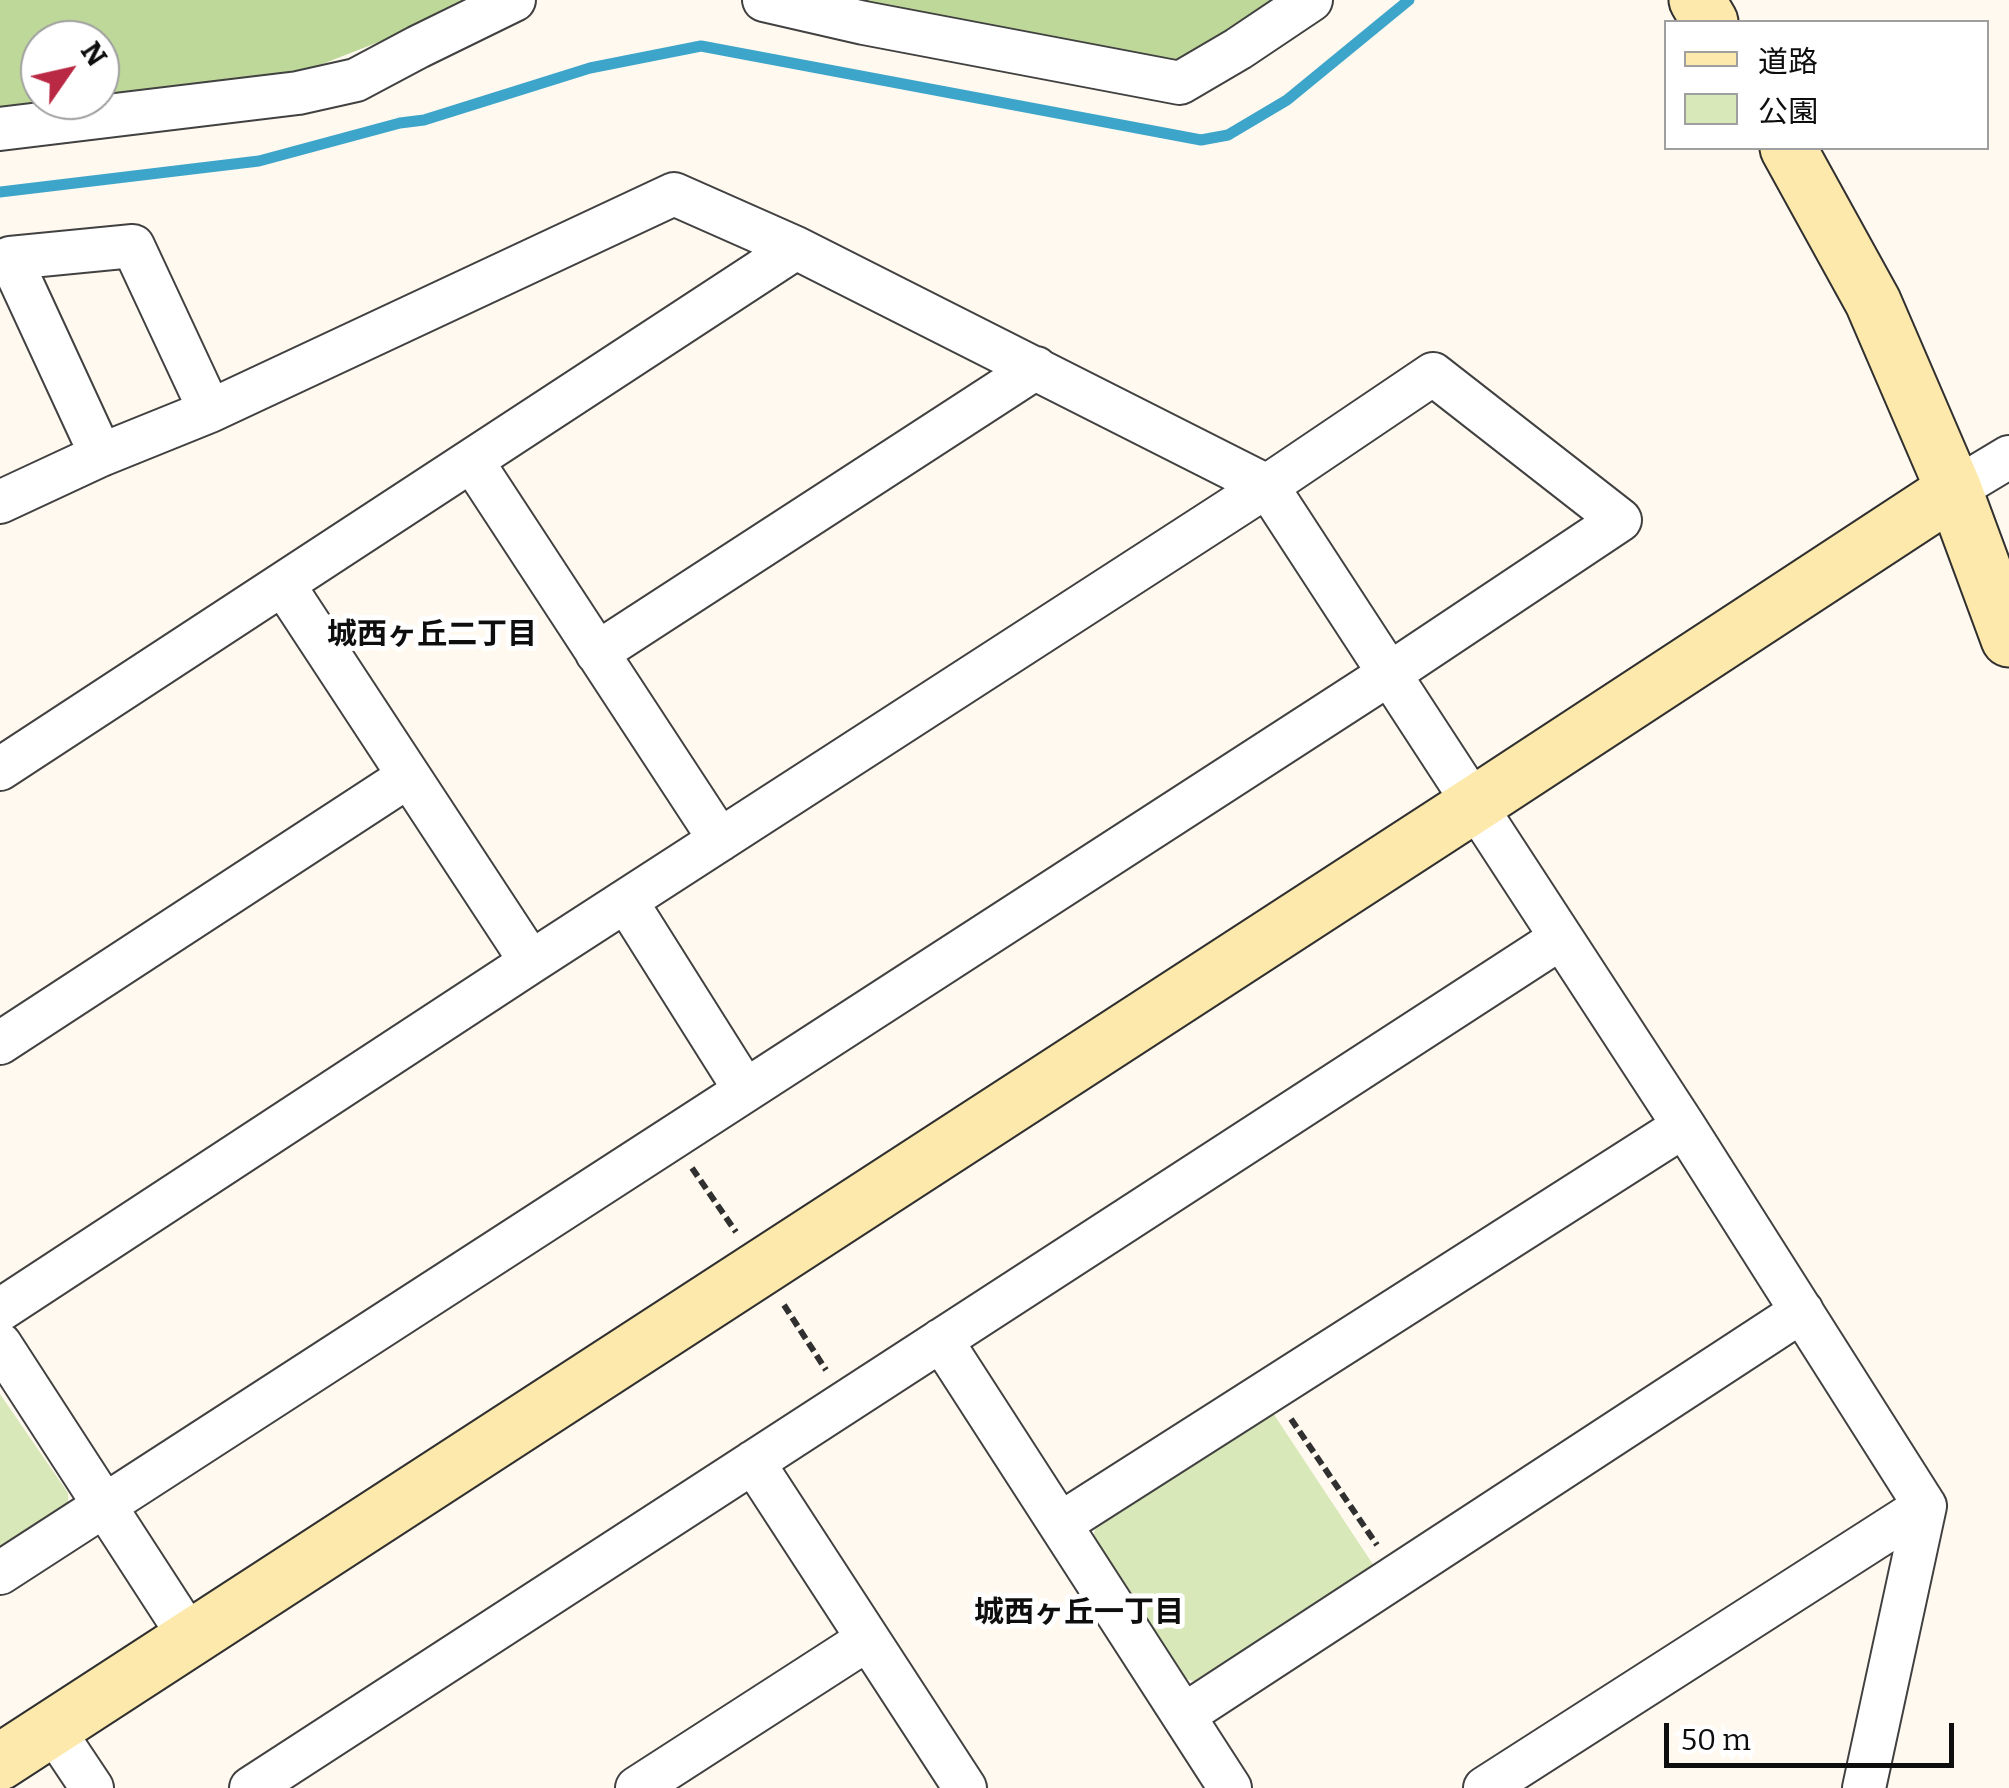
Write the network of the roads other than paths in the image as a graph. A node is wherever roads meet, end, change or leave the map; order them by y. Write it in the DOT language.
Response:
graph roads {
  1 [pos="514,0"];
  2 [pos="764,0"];
  3 [pos="1311,0"];
  4 [pos="0,129"];
  5 [pos="1789,150"];
  6 [pos="796,248"];
  7 [pos="1036,368"];
  8 [pos="210,411"];
  9 [pos="101,455"];
  10 [pos="2009,456"];
  11 [pos="472,461"];
  12 [pos="1267,486"];
  13 [pos="1954,490"];
  14 [pos="0,502"];
  15 [pos="284,584"];
  16 [pos="2009,638"];
  17 [pos="597,652"];
  18 [pos="1389,674"];
  19 [pos="0,769"];
  20 [pos="409,776"];
  21 [pos="1475,804"];
  22 [pos="720,840"];
  23 [pos="626,901"];
  24 [pos="1561,938"];
  25 [pos="531,962"];
  26 [pos="0,1043"];
  27 [pos="746,1090"];
  28 [pos="1684,1126"];
  29 [pos="0,1310"];
  30 [pos="1802,1310"];
  31 [pos="941,1340"];
  32 [pos="0,1344"];
  33 [pos="753,1462"];
  34 [pos="105,1505"];
  35 [pos="1926,1506"];
  36 [pos="1060,1524"];
  37 [pos="0,1573"];
  38 [pos="868,1638"];
  39 [pos="191,1639"];
  40 [pos="1184,1715"];
  41 [pos="52,1728"];
  42 [pos="0,1762"];
  43 [pos="92,1788"];
  44 [pos="251,1788"];
  45 [pos="636,1788"];
  46 [pos="965,1788"];
  47 [pos="1230,1788"];
  48 [pos="1485,1788"];
  49 [pos="1864,1788"];
  1 -- 4 [label="street"];
  2 -- 3 [label="street"];
  5 -- 13 [label="street"];
  6 -- 7 [label="street"];
  6 -- 8 [label="street"];
  6 -- 11 [label="street"];
  7 -- 12 [label="street"];
  7 -- 17 [label="street"];
  8 -- 9 [label="street"];
  8 -- 9 [label="street"];
  9 -- 14 [label="street"];
  10 -- 13 [label="street"];
  11 -- 15 [label="street"];
  11 -- 17 [label="street"];
  12 -- 18 [label="street"];
  12 -- 18 [label="street"];
  12 -- 22 [label="street"];
  13 -- 16 [label="street"];
  13 -- 21 [label="street"];
  15 -- 19 [label="street"];
  15 -- 20 [label="street"];
  17 -- 22 [label="street"];
  18 -- 21 [label="street"];
  18 -- 27 [label="street"];
  20 -- 25 [label="street"];
  20 -- 26 [label="street"];
  21 -- 24 [label="street"];
  21 -- 39 [label="street"];
  22 -- 23 [label="street"];
  23 -- 25 [label="street"];
  23 -- 27 [label="street"];
  24 -- 28 [label="street"];
  24 -- 31 [label="street"];
  25 -- 29 [label="street"];
  27 -- 34 [label="street"];
  28 -- 30 [label="street"];
  28 -- 36 [label="street"];
  30 -- 35 [label="street"];
  30 -- 40 [label="street"];
  31 -- 33 [label="street"];
  31 -- 36 [label="street"];
  32 -- 34 [label="street"];
  33 -- 38 [label="street"];
  33 -- 44 [label="street"];
  34 -- 37 [label="street"];
  34 -- 39 [label="street"];
  35 -- 48 [label="street"];
  35 -- 49 [label="street"];
  36 -- 40 [label="street"];
  38 -- 45 [label="street"];
  38 -- 46 [label="street"];
  39 -- 41 [label="street"];
  40 -- 47 [label="street"];
  41 -- 42 [label="street"];
  41 -- 43 [label="street"];
}
